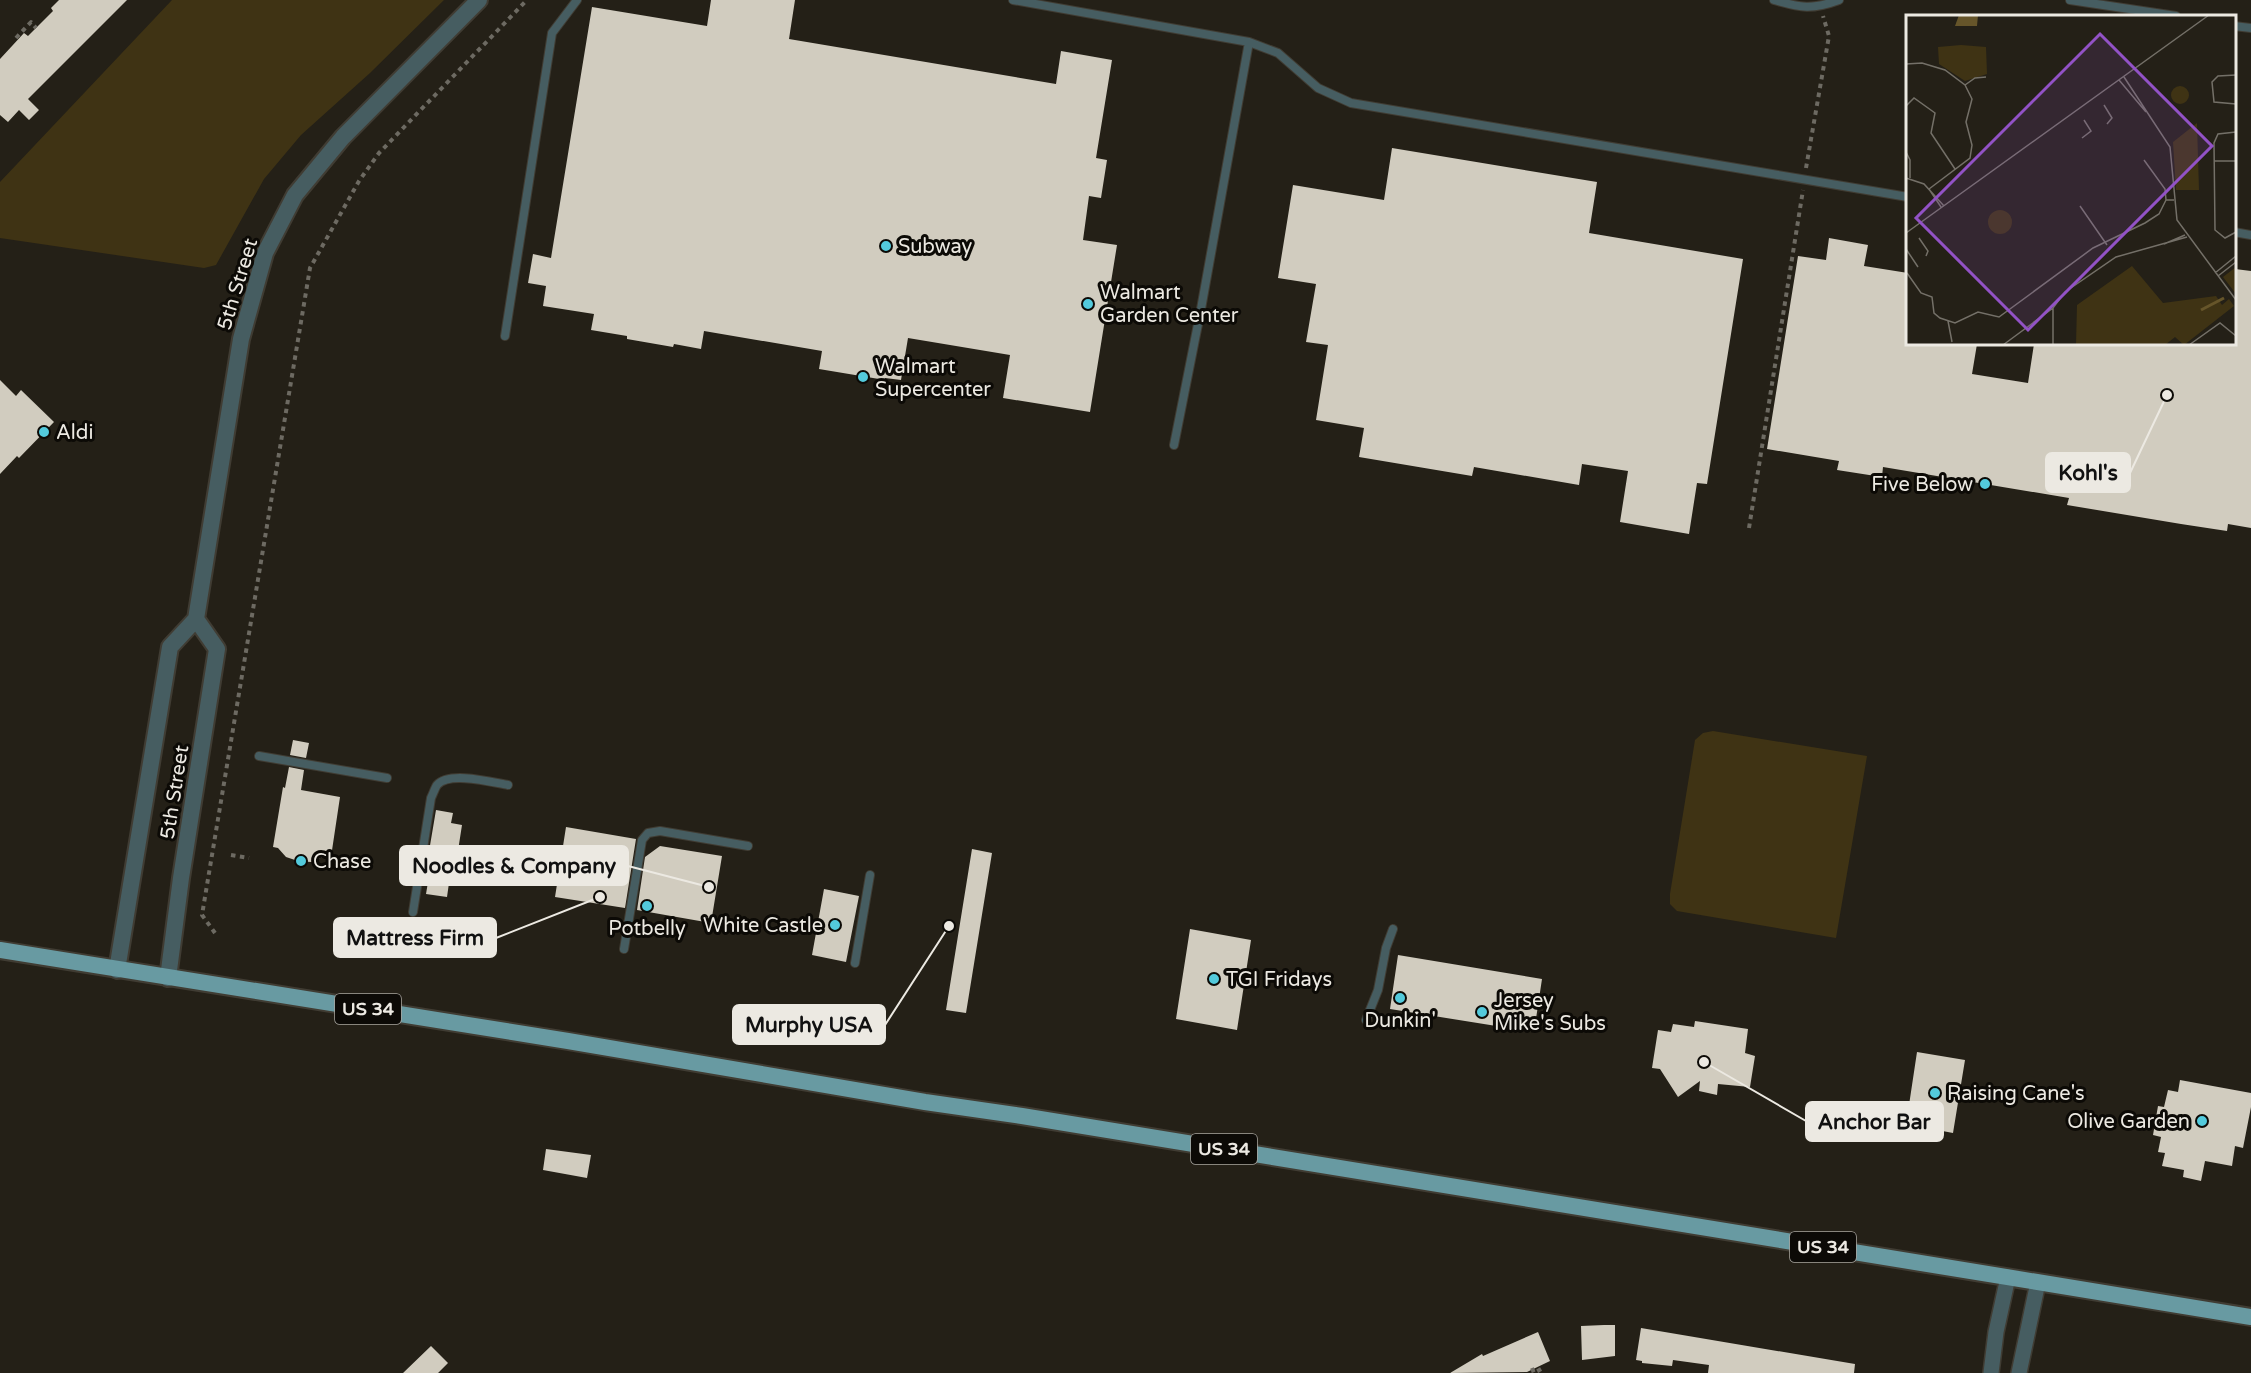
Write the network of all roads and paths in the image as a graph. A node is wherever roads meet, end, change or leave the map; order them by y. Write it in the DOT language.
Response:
graph roads {
  1 [pos="479,0"];
  2 [pos="527,0"];
  3 [pos="577,0"];
  4 [pos="1013,0"];
  5 [pos="1774,0"];
  6 [pos="1839,0"];
  7 [pos="2070,0"];
  8 [pos="1819,8"];
  9 [pos="2169,15"];
  10 [pos="2236,26"];
  11 [pos="36,28"];
  12 [pos="2251,28"];
  13 [pos="16,38"];
  14 [pos="1249,42"];
  15 [pos="1804,180"];
  16 [pos="1906,197"];
  17 [pos="2236,232"];
  18 [pos="2251,235"];
  19 [pos="506,336"];
  20 [pos="1174,445"];
  21 [pos="1749,528"];
  22 [pos="196,619"];
  23 [pos="259,756"];
  24 [pos="387,778"];
  25 [pos="508,785"];
  26 [pos="748,846"];
  27 [pos="231,855"];
  28 [pos="249,858"];
  29 [pos="870,875"];
  30 [pos="414,912"];
  31 [pos="1394,929"];
  32 [pos="214,933"];
  33 [pos="624,949"];
  34 [pos="0,950"];
  35 [pos="855,963"];
  36 [pos="117,970"];
  37 [pos="168,978"];
  38 [pos="1366,1020"];
  39 [pos="2008,1277"];
  40 [pos="2038,1282"];
  41 [pos="2251,1317"];
  42 [pos="1532,1368"];
  43 [pos="1543,1368"];
  44 [pos="1991,1373"];
  45 [pos="2019,1373"];
  1 -- 22 [label="street, 5th Street"];
  2 -- 32 [label="path"];
  3 -- 19 [label="lane"];
  4 -- 14 [label="lane"];
  5 -- 8 [label="lane"];
  6 -- 8 [label="lane"];
  7 -- 9 [label="lane"];
  8 -- 15 [label="path"];
  10 -- 12 [label="lane"];
  11 -- 13 [label="path"];
  14 -- 15 [label="lane"];
  14 -- 20 [label="lane"];
  15 -- 16 [label="lane"];
  15 -- 21 [label="path"];
  17 -- 18 [label="lane"];
  22 -- 36 [label="street, 5th Street"];
  22 -- 37 [label="street, 5th Street"];
  23 -- 24 [label="lane"];
  25 -- 30 [label="lane"];
  26 -- 33 [label="lane"];
  27 -- 28 [label="path"];
  29 -- 35 [label="lane"];
  31 -- 38 [label="lane"];
  34 -- 36 [label="main road, US 34"];
  36 -- 37 [label="main road, US 34"];
  37 -- 39 [label="main road, US 34"];
  39 -- 40 [label="main road, US 34"];
  39 -- 44 [label="street"];
  40 -- 41 [label="main road, US 34"];
  40 -- 45 [label="street"];
  42 -- 43 [label="path"];
}
